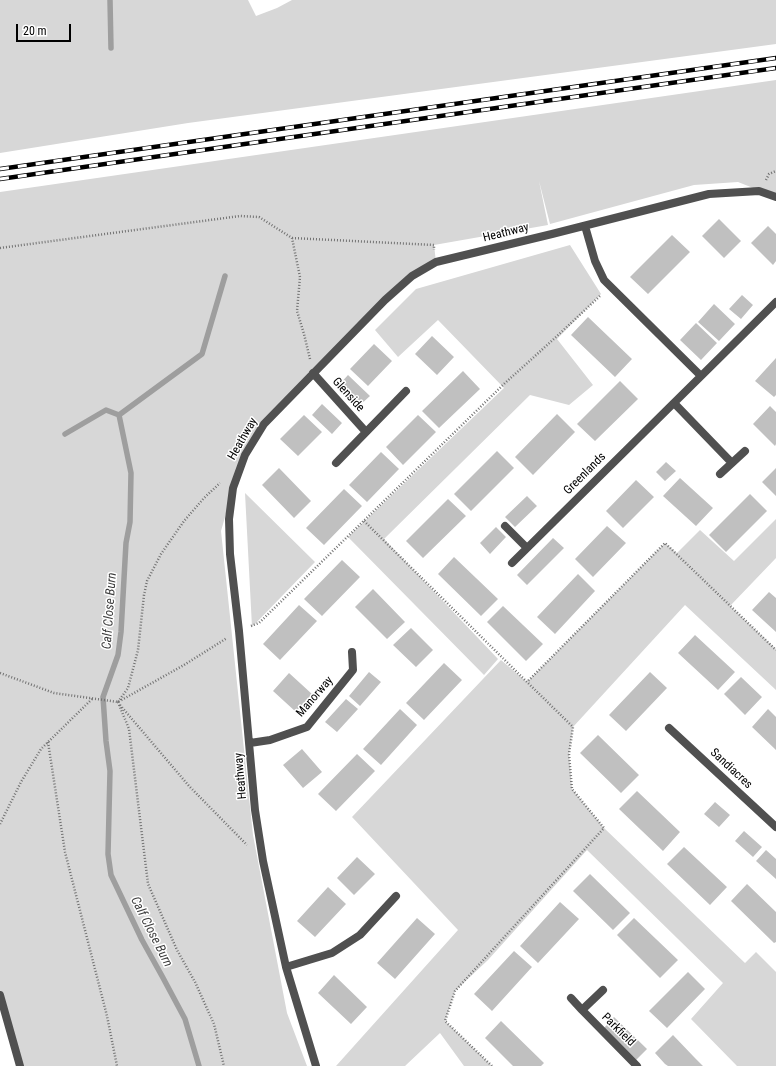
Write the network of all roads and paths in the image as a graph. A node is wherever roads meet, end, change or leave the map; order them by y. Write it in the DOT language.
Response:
graph roads {
  1 [pos="776,197"];
  2 [pos="585,226"];
  3 [pos="292,238"];
  4 [pos="0,248"];
  5 [pos="436,262"];
  6 [pos="610,286"];
  7 [pos="776,302"];
  8 [pos="769,309"];
  9 [pos="776,315"];
  10 [pos="313,373"];
  11 [pos="701,376"];
  12 [pos="406,391"];
  13 [pos="674,402"];
  14 [pos="366,432"];
  15 [pos="745,451"];
  16 [pos="336,463"];
  17 [pos="732,463"];
  18 [pos="238,472"];
  19 [pos="720,474"];
  20 [pos="364,521"];
  21 [pos="505,526"];
  22 [pos="527,548"];
  23 [pos="512,563"];
  24 [pos="239,630"];
  25 [pos="776,650"];
  26 [pos="352,652"];
  27 [pos="0,673"];
  28 [pos="527,682"];
  29 [pos="92,699"];
  30 [pos="118,702"];
  31 [pos="669,728"];
  32 [pos="48,742"];
  33 [pos="250,744"];
  34 [pos="0,824"];
  35 [pos="776,827"];
  36 [pos="263,861"];
  37 [pos="396,896"];
  38 [pos="286,967"];
  39 [pos="603,990"];
  40 [pos="0,995"];
  41 [pos="571,998"];
  42 [pos="582,1010"];
  43 [pos="20,1066"];
  44 [pos="117,1066"];
  45 [pos="224,1066"];
  46 [pos="316,1066"];
  47 [pos="492,1066"];
  48 [pos="638,1066"];
  1 -- 2 [label="street, Heathway"];
  2 -- 5 [label="street, Heathway"];
  2 -- 6 [label="street"];
  3 -- 4 [label="path"];
  3 -- 5 [label="path"];
  3 -- 10 [label="path"];
  5 -- 10 [label="street, Heathway"];
  6 -- 11 [label="street"];
  6 -- 20 [label="path"];
  7 -- 8 [label="street, Greenlands"];
  8 -- 9 [label="street"];
  8 -- 11 [label="street, Greenlands"];
  10 -- 14 [label="street, Glenside"];
  10 -- 18 [label="street, Heathway"];
  11 -- 13 [label="street, Greenlands"];
  12 -- 14 [label="street, Glenside"];
  13 -- 17 [label="street"];
  13 -- 22 [label="street, Greenlands"];
  14 -- 16 [label="street, Glenside"];
  15 -- 17 [label="street"];
  17 -- 19 [label="street"];
  18 -- 24 [label="street, Heathway"];
  18 -- 30 [label="path"];
  20 -- 24 [label="path"];
  20 -- 28 [label="path"];
  21 -- 22 [label="street"];
  22 -- 23 [label="street, Greenlands"];
  24 -- 30 [label="path"];
  24 -- 33 [label="street, Heathway"];
  25 -- 28 [label="path"];
  26 -- 33 [label="street, Manorway"];
  27 -- 29 [label="path"];
  28 -- 47 [label="path"];
  29 -- 30 [label="path"];
  29 -- 32 [label="path"];
  30 -- 36 [label="path"];
  30 -- 45 [label="path"];
  31 -- 35 [label="street, Sandiacres"];
  32 -- 34 [label="path"];
  32 -- 44 [label="path"];
  33 -- 36 [label="street, Heathway"];
  36 -- 38 [label="street, Heathway"];
  37 -- 38 [label="street"];
  38 -- 46 [label="street, Heathway"];
  39 -- 42 [label="street"];
  40 -- 43 [label="street"];
  41 -- 42 [label="street, Parkfield"];
  42 -- 48 [label="street, Parkfield"];
}
